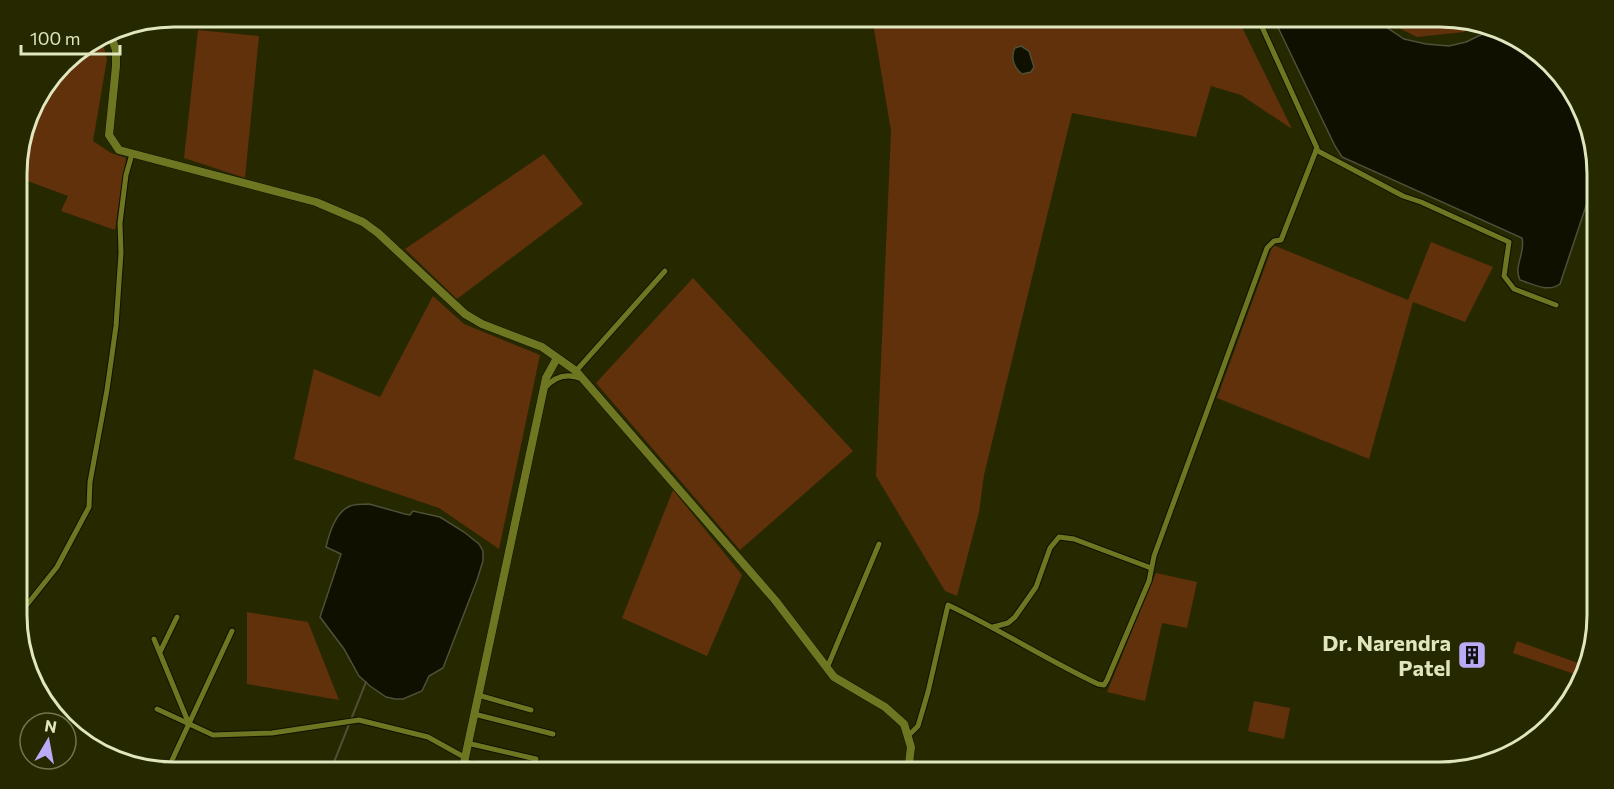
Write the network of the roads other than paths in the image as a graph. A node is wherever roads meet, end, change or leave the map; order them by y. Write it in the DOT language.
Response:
graph roads {
  1 [pos="1262,27"];
  2 [pos="113,41"];
  3 [pos="1316,150"];
  4 [pos="132,154"];
  5 [pos="665,272"];
  6 [pos="1556,305"];
  7 [pos="556,358"];
  8 [pos="576,370"];
  9 [pos="587,382"];
  10 [pos="544,389"];
  11 [pos="879,544"];
  12 [pos="1151,568"];
  13 [pos="27,605"];
  14 [pos="177,617"];
  15 [pos="993,627"];
  16 [pos="232,631"];
  17 [pos="154,639"];
  18 [pos="160,652"];
  19 [pos="827,668"];
  20 [pos="478,695"];
  21 [pos="157,709"];
  22 [pos="531,710"];
  23 [pos="474,714"];
  24 [pos="189,724"];
  25 [pos="553,734"];
  26 [pos="908,736"];
  27 [pos="467,743"];
  28 [pos="536,759"];
  29 [pos="464,760"];
  30 [pos="171,762"];
  31 [pos="472,762"];
  32 [pos="909,762"];
  1 -- 3 [label="street"];
  2 -- 4 [label="street"];
  3 -- 6 [label="street"];
  3 -- 12 [label="street"];
  4 -- 7 [label="street"];
  4 -- 13 [label="street"];
  5 -- 8 [label="street"];
  7 -- 8 [label="street"];
  7 -- 10 [label="street"];
  8 -- 9 [label="street"];
  9 -- 10 [label="street"];
  9 -- 19 [label="street"];
  10 -- 20 [label="street"];
  11 -- 19 [label="street"];
  12 -- 15 [label="street"];
  12 -- 15 [label="street"];
  14 -- 18 [label="street"];
  15 -- 26 [label="street"];
  16 -- 24 [label="street"];
  17 -- 18 [label="street"];
  18 -- 24 [label="street"];
  19 -- 26 [label="street"];
  20 -- 22 [label="street"];
  20 -- 23 [label="street"];
  21 -- 24 [label="street"];
  23 -- 25 [label="street"];
  23 -- 27 [label="street"];
  24 -- 29 [label="street"];
  24 -- 30 [label="street"];
  26 -- 32 [label="street"];
  27 -- 28 [label="street"];
  27 -- 29 [label="street"];
  29 -- 31 [label="street"];
}
